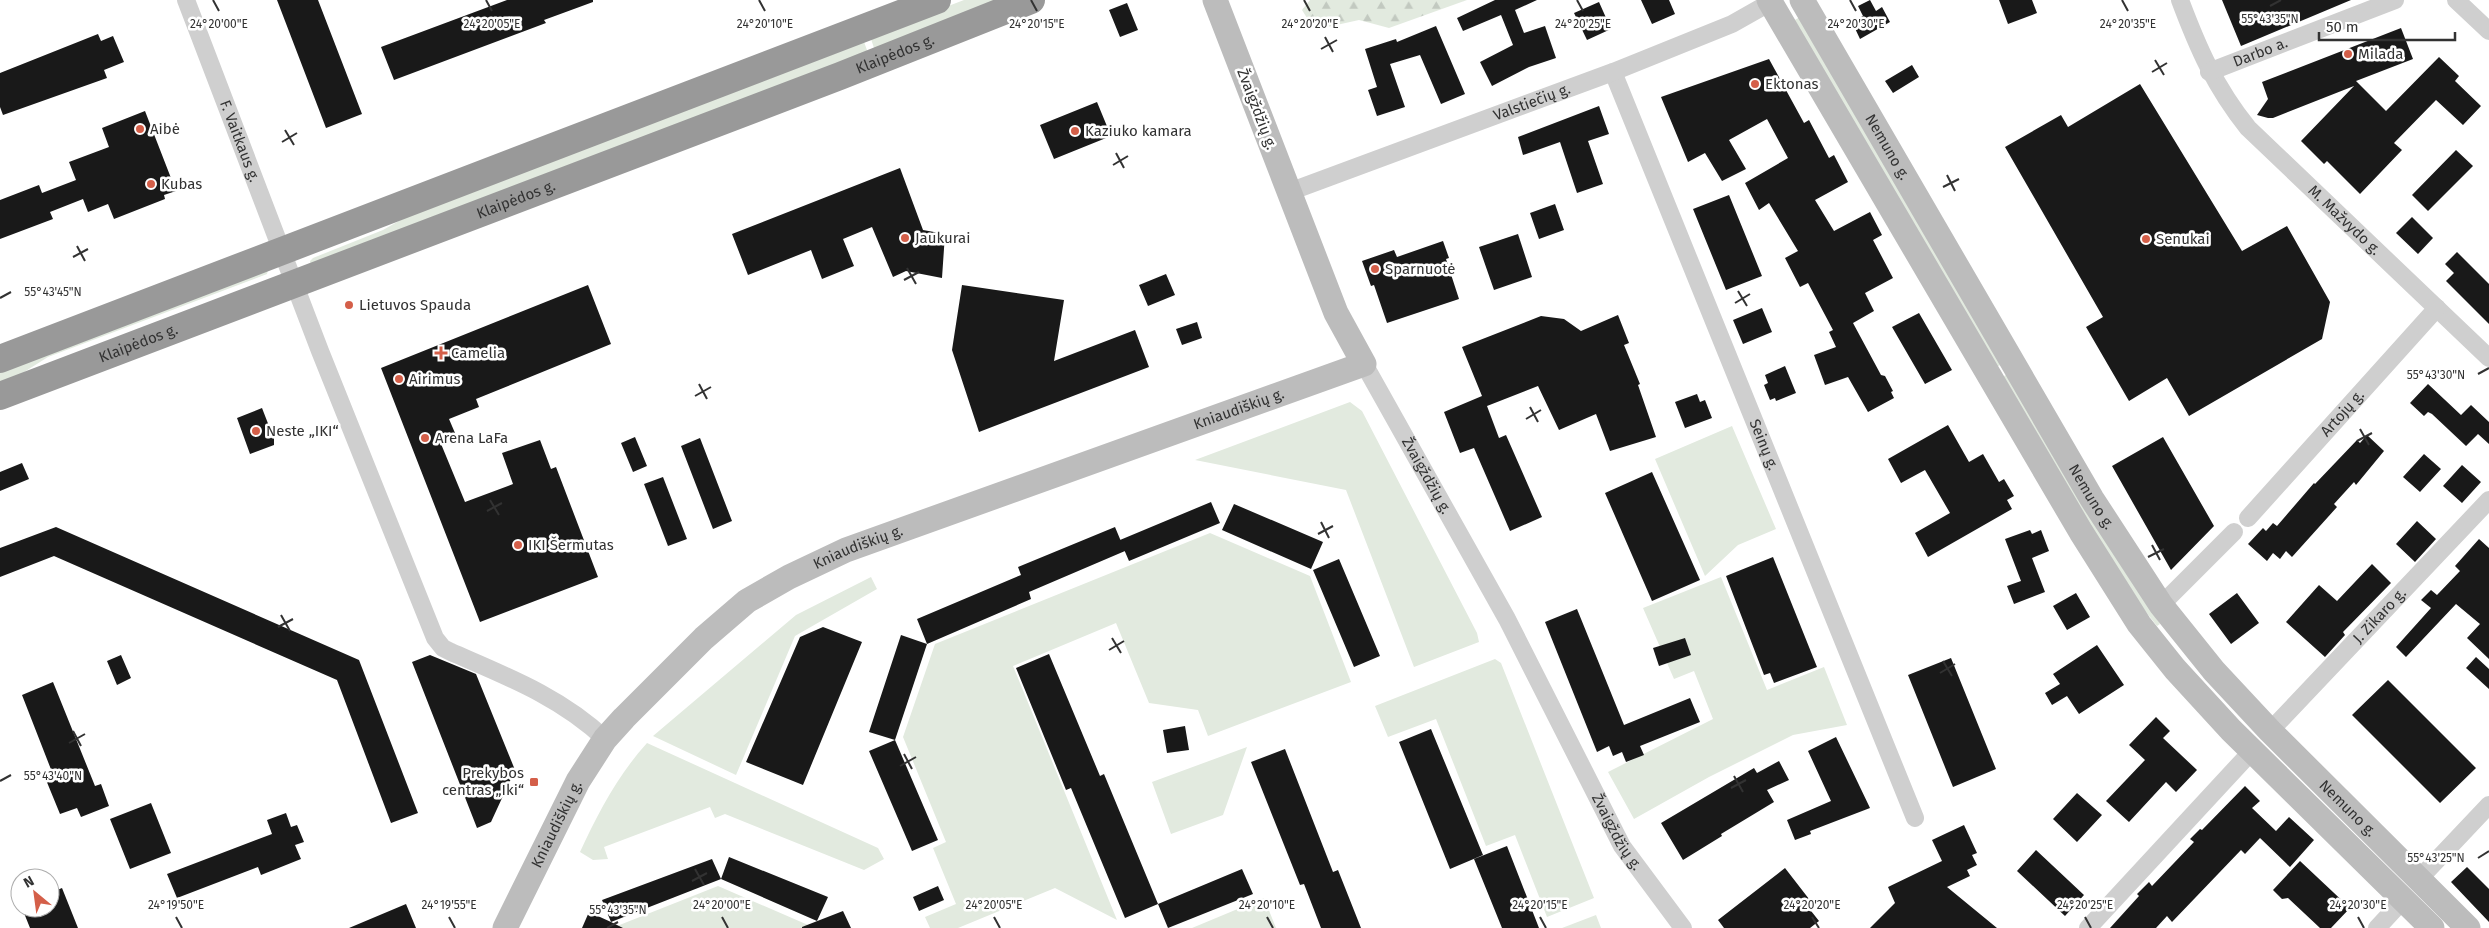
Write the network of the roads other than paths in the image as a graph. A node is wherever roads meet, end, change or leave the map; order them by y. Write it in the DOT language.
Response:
graph roads {
  1 [pos="186,0"];
  2 [pos="937,0"];
  3 [pos="1031,0"];
  4 [pos="1214,0"];
  5 [pos="1804,0"];
  6 [pos="2180,0"];
  7 [pos="2395,0"];
  8 [pos="2456,0"];
  9 [pos="1770,1"];
  10 [pos="2489,31"];
  11 [pos="1613,72"];
  12 [pos="2209,72"];
  13 [pos="1289,192"];
  14 [pos="282,251"];
  15 [pos="294,282"];
  16 [pos="2437,308"];
  17 [pos="2489,358"];
  18 [pos="0,359"];
  19 [pos="1364,364"];
  20 [pos="0,396"];
  21 [pos="2489,500"];
  22 [pos="2248,518"];
  23 [pos="2234,532"];
  24 [pos="2161,605"];
  25 [pos="2179,629"];
  26 [pos="2156,646"];
  27 [pos="2270,731"];
  28 [pos="605,739"];
  29 [pos="2252,752"];
  30 [pos="2489,806"];
  31 [pos="1915,818"];
  32 [pos="2419,879"];
  33 [pos="2404,900"];
  34 [pos="504,928"];
  35 [pos="1684,928"];
  36 [pos="2088,928"];
  37 [pos="2377,928"];
  38 [pos="2432,928"];
  39 [pos="2468,928"];
  1 -- 14 [label="street, F. Vaitkaus g."];
  2 -- 14 [label="highway"];
  3 -- 15 [label="highway, Klaipėdos g."];
  4 -- 13 [label="main road, Žvaigždžių g."];
  5 -- 24 [label="main road, Nemuno g."];
  6 -- 12 [label="street, M. Mažvydo g."];
  7 -- 12 [label="street, Darbo a."];
  8 -- 10 [label="street"];
  9 -- 11 [label="street, Valstiečių g."];
  9 -- 26 [label="main road, Nemuno g."];
  11 -- 13 [label="street, Valstiečių g."];
  11 -- 31 [label="street, Seinų g."];
  12 -- 16 [label="street, M. Mažvydo g."];
  13 -- 19 [label="main road, Žvaigždžių g."];
  14 -- 15 [label="street, F. Vaitkaus g."];
  14 -- 18 [label="highway"];
  15 -- 20 [label="highway, Klaipėdos g."];
  15 -- 28 [label="street, F. Vaitkaus g."];
  16 -- 17 [label="street, M. Mažvydo g."];
  16 -- 22 [label="street, Artojų g."];
  19 -- 28 [label="main road, Kniaudiškių g."];
  19 -- 35 [label="street, Žvaigždžių g."];
  21 -- 27 [label="street, J. Zikaro g."];
  23 -- 24 [label="street"];
  24 -- 25 [label="main road, Nemuno g."];
  25 -- 26 [label="main road"];
  25 -- 27 [label="main road, Nemuno g."];
  26 -- 29 [label="main road, Nemuno g."];
  27 -- 32 [label="main road, Nemuno g."];
  28 -- 34 [label="main road, Kniaudiškių g."];
  29 -- 33 [label="main road, Nemuno g."];
  29 -- 36 [label="street"];
  30 -- 32 [label="street"];
  32 -- 39 [label="main road, Nemuno g."];
  33 -- 37 [label="street"];
  33 -- 38 [label="main road, Nemuno g."];
}
